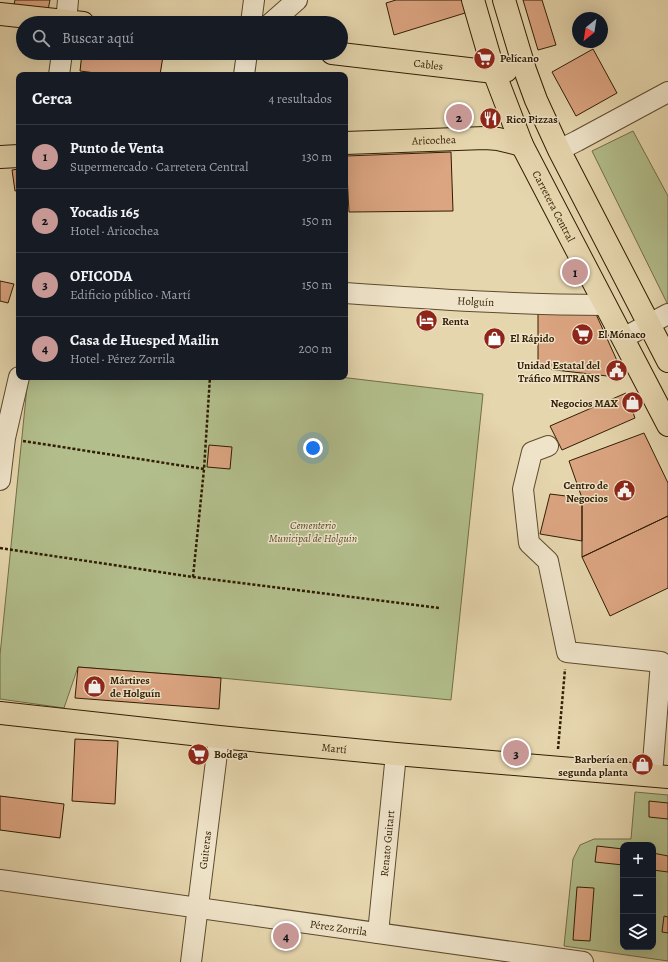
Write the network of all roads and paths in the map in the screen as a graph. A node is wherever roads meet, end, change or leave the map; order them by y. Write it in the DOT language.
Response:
graph roads {
  1 [pos="254,0"];
  2 [pos="297,0"];
  3 [pos="473,0"];
  4 [pos="504,0"];
  5 [pos="0,14"];
  6 [pos="47,16"];
  7 [pos="252,16"];
  8 [pos="279,16"];
  9 [pos="348,55"];
  10 [pos="61,60"];
  11 [pos="246,60"];
  12 [pos="525,70"];
  13 [pos="59,72"];
  14 [pos="244,72"];
  15 [pos="494,72"];
  16 [pos="668,92"];
  17 [pos="348,143"];
  18 [pos="522,145"];
  19 [pos="559,150"];
  20 [pos="16,156"];
  21 [pos="0,157"];
  22 [pos="348,293"];
  23 [pos="606,305"];
  24 [pos="668,314"];
  25 [pos="649,324"];
  26 [pos="623,338"];
  27 [pos="668,361"];
  28 [pos="18,380"];
  29 [pos="210,380"];
  30 [pos="668,425"];
  31 [pos="3,438"];
  32 [pos="548,446"];
  33 [pos="204,469"];
  34 [pos="0,480"];
  35 [pos="0,548"];
  36 [pos="193,577"];
  37 [pos="439,608"];
  38 [pos="567,652"];
  39 [pos="0,713"];
  40 [pos="219,737"];
  41 [pos="396,754"];
  42 [pos="556,768"];
  43 [pos="660,776"];
  44 [pos="0,880"];
  45 [pos="197,908"];
  46 [pos="378,933"];
  47 [pos="190,962"];
  48 [pos="583,962"];
  1 -- 7 [label="street"];
  2 -- 8 [label="street"];
  3 -- 15 [label="main road, Carretera Central"];
  4 -- 12 [label="main road"];
  5 -- 6 [label="main road"];
  9 -- 15 [label="main road, Cables"];
  10 -- 13 [label="street"];
  11 -- 14 [label="street"];
  12 -- 15 [label="main road, Cables"];
  12 -- 19 [label="main road"];
  15 -- 18 [label="main road, Carretera Central"];
  16 -- 19 [label="street"];
  17 -- 18 [label="main road, Aricochea"];
  18 -- 23 [label="main road, Carretera Central"];
  19 -- 25 [label="main road"];
  20 -- 21 [label="main road"];
  22 -- 23 [label="street, Holguín"];
  23 -- 26 [label="main road, Carretera Central"];
  24 -- 25 [label="street"];
  25 -- 26 [label="street"];
  25 -- 27 [label="main road"];
  26 -- 30 [label="main road, Carretera Central"];
  28 -- 31 [label="street"];
  29 -- 33 [label="path"];
  31 -- 33 [label="path"];
  31 -- 34 [label="street"];
  32 -- 38 [label="street"];
  33 -- 36 [label="path"];
  35 -- 36 [label="path"];
  36 -- 37 [label="path"];
  38 -- 42 [label="path"];
  38 -- 43 [label="street"];
  39 -- 40 [label="main road, Martí"];
  40 -- 41 [label="main road, Martí"];
  40 -- 45 [label="street, Guiteras"];
  41 -- 42 [label="main road, Martí"];
  41 -- 46 [label="street, Renato Guitart"];
  42 -- 43 [label="main road, Martí"];
  44 -- 45 [label="street, Pérez Zorrila"];
  45 -- 46 [label="street, Pérez Zorrila"];
  45 -- 47 [label="street, Guiteras"];
  46 -- 48 [label="street, Pérez Zorrila"];
}
